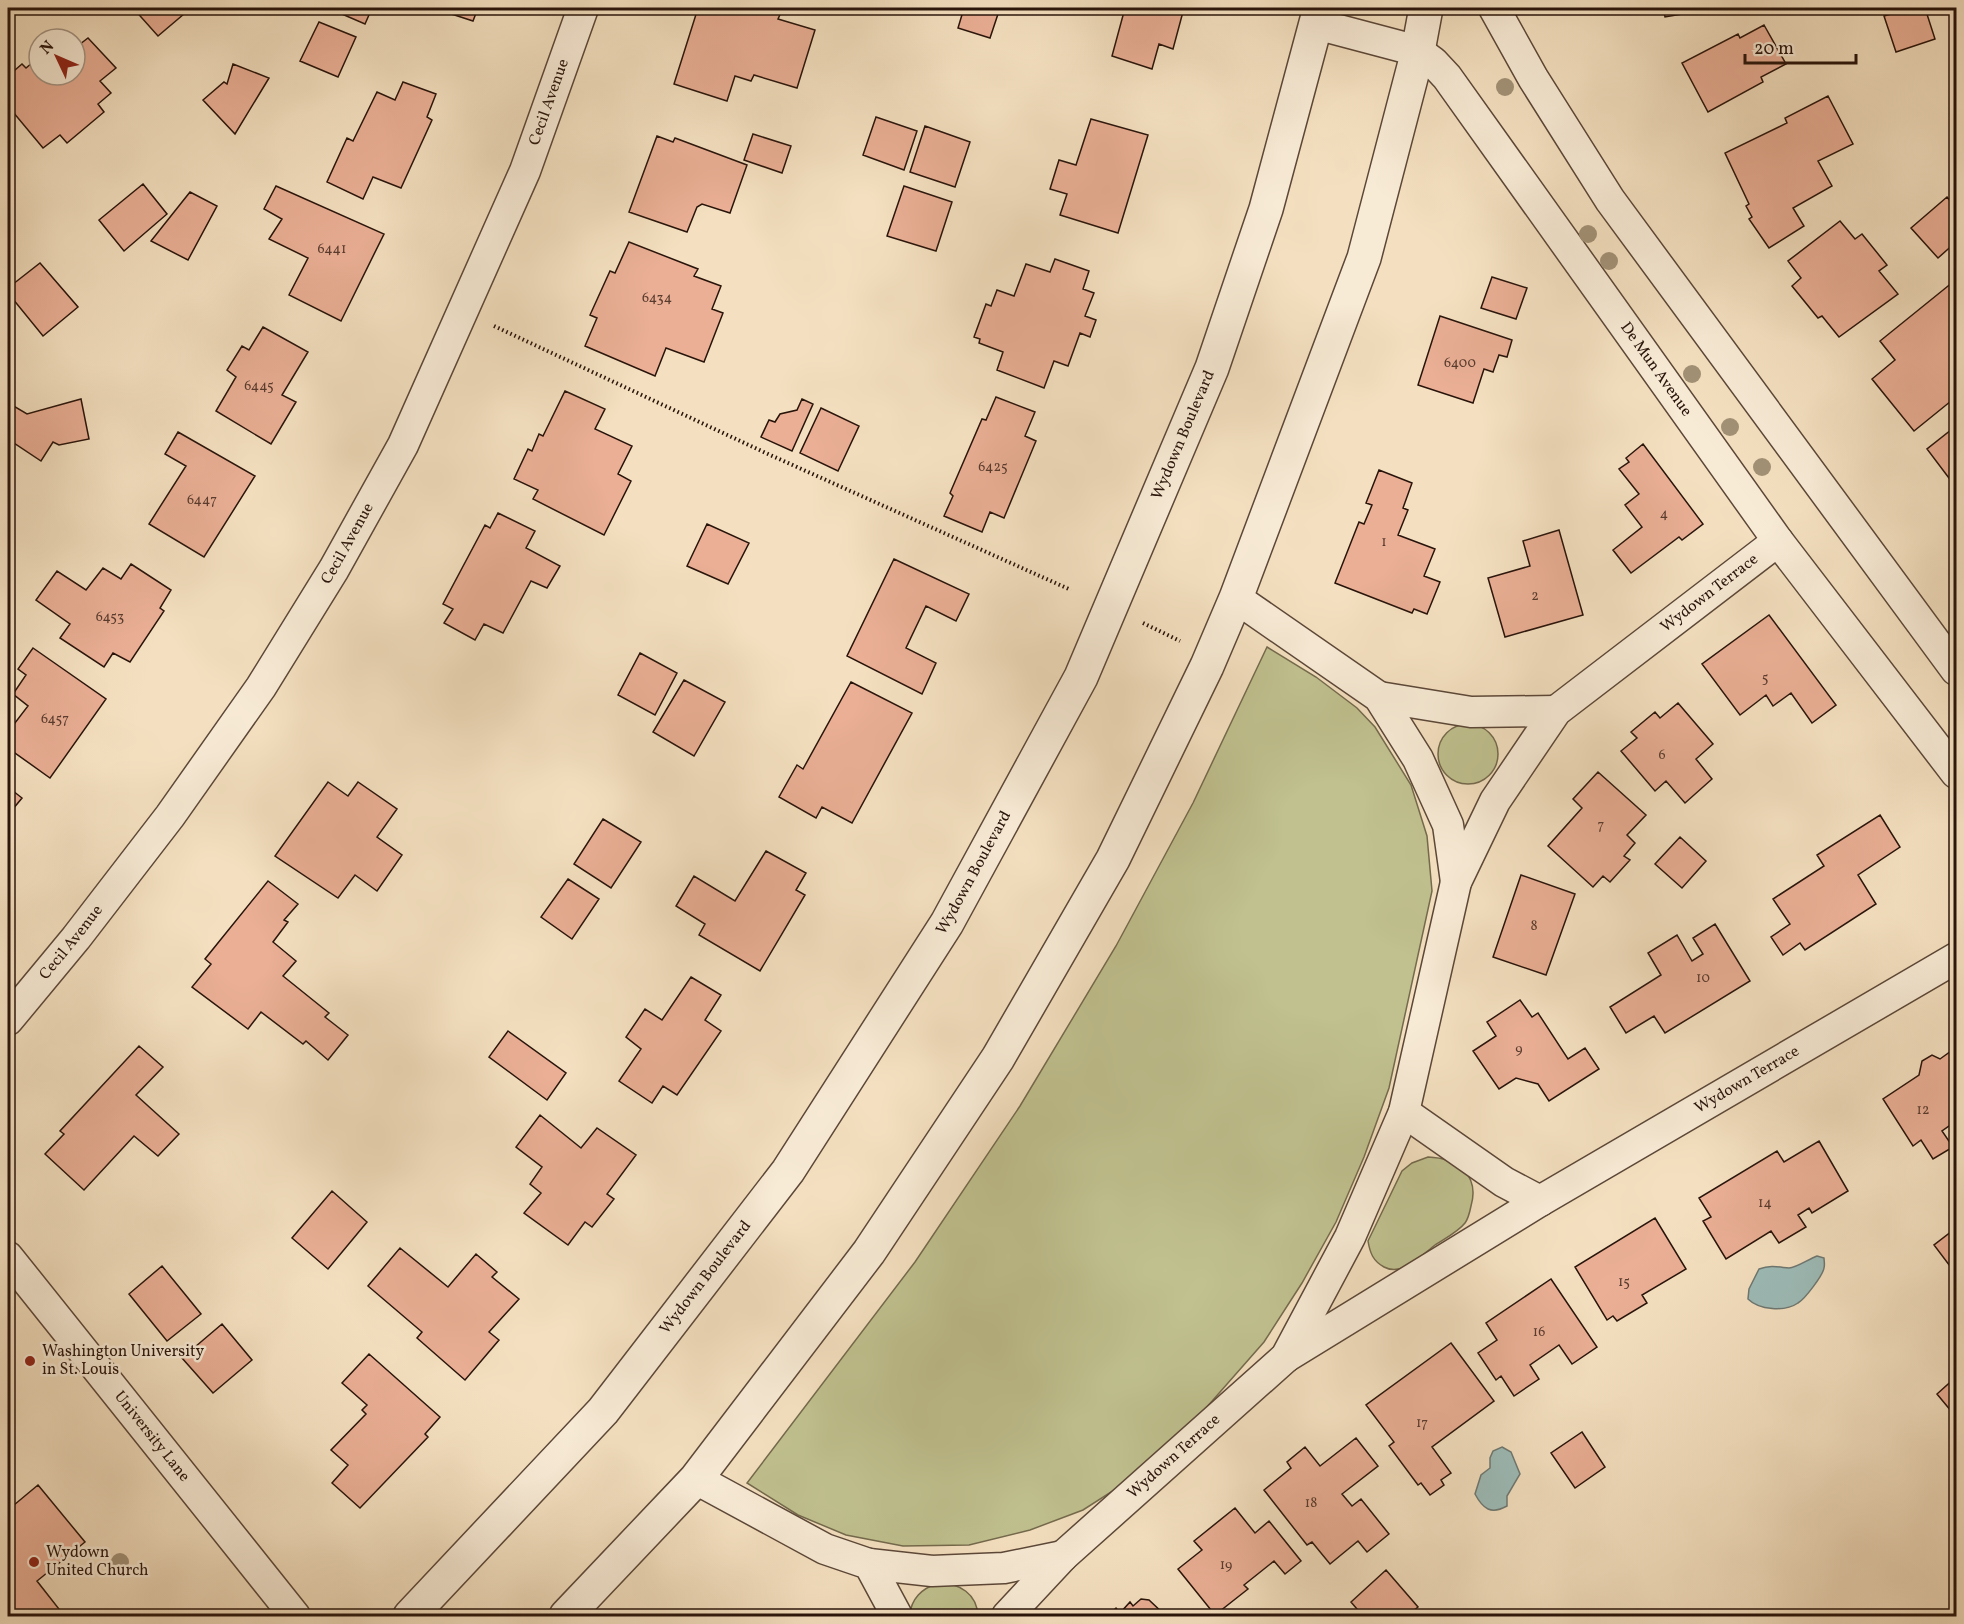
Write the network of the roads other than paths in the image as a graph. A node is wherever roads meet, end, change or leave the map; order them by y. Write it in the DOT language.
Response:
graph roads {
  1 [pos="583,8"];
  2 [pos="1426,8"];
  3 [pos="1494,8"];
  4 [pos="1318,16"];
  5 [pos="1418,51"];
  6 [pos="1778,541"];
  7 [pos="1236,598"];
  8 [pos="1956,670"];
  9 [pos="1379,697"];
  10 [pos="1556,711"];
  11 [pos="1956,773"];
  12 [pos="1456,882"];
  13 [pos="1956,958"];
  14 [pos="8,1020"];
  15 [pos="1404,1112"];
  16 [pos="1540,1201"];
  17 [pos="8,1257"];
  18 [pos="1286,1357"];
  19 [pos="696,1479"];
  20 [pos="1063,1556"];
  21 [pos="869,1564"];
  22 [pos="295,1617"];
  23 [pos="410,1617"];
  24 [pos="566,1617"];
  25 [pos="897,1617"];
  26 [pos="1006,1617"];
  1 -- 14 [label="street, Cecil Avenue"];
  2 -- 5 [label="street"];
  3 -- 8 [label="street"];
  4 -- 5 [label="street, De Mun Avenue"];
  4 -- 23 [label="street, Wydown Boulevard"];
  5 -- 6 [label="street, De Mun Avenue"];
  5 -- 7 [label="street"];
  6 -- 10 [label="street, Wydown Terrace"];
  6 -- 11 [label="street, De Mun Avenue"];
  7 -- 9 [label="street, Wydown Terrace"];
  7 -- 19 [label="street"];
  9 -- 10 [label="street, Wydown Terrace"];
  9 -- 12 [label="street, Wydown Terrace"];
  10 -- 12 [label="street, Wydown Terrace"];
  12 -- 15 [label="street, Wydown Terrace"];
  13 -- 16 [label="street, Wydown Terrace"];
  15 -- 16 [label="street"];
  15 -- 18 [label="street, Wydown Terrace"];
  16 -- 18 [label="street, Wydown Terrace"];
  17 -- 22 [label="street, University Lane"];
  18 -- 20 [label="street, Wydown Terrace"];
  19 -- 21 [label="street"];
  19 -- 24 [label="street"];
  20 -- 21 [label="street"];
  20 -- 26 [label="street, Wydown Terrace"];
  21 -- 25 [label="street"];
}
